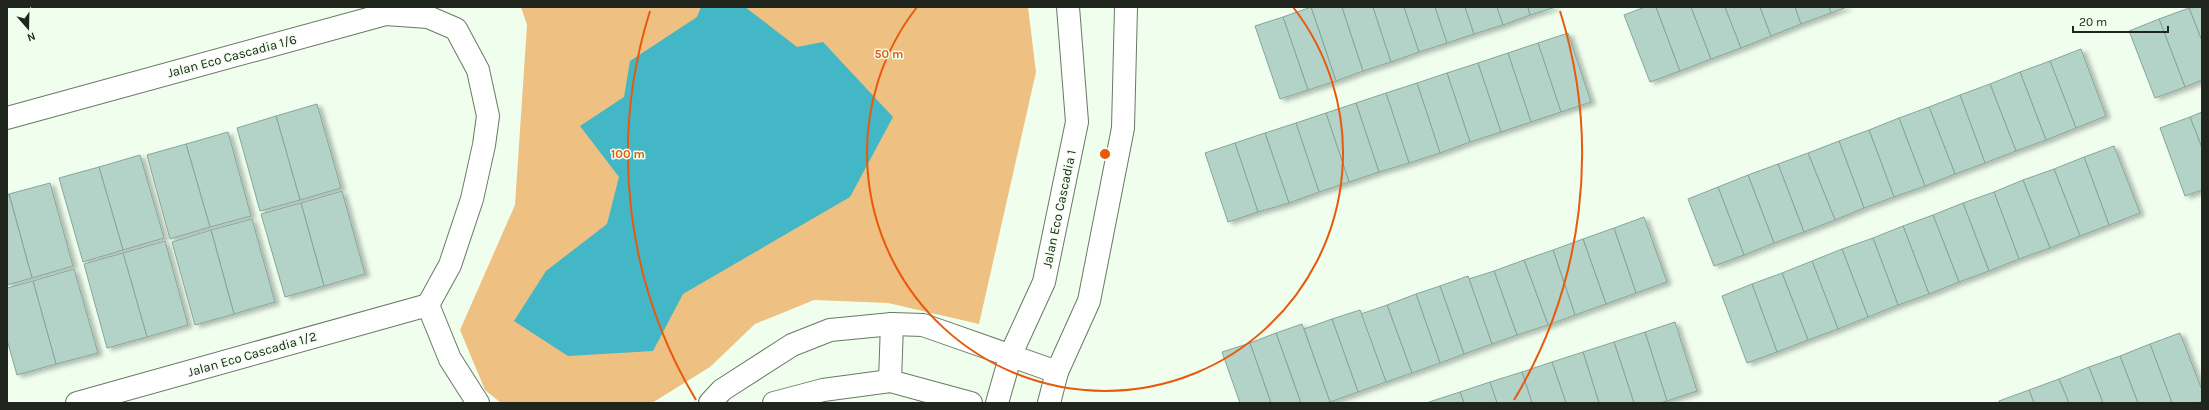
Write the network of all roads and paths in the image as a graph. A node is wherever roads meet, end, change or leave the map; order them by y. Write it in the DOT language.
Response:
graph roads {
  1 [pos="1068,7"];
  2 [pos="1126,7"];
  3 [pos="7,118"];
  4 [pos="428,305"];
  5 [pos="892,324"];
  6 [pos="1011,354"];
  7 [pos="1057,372"];
  8 [pos="890,381"];
  9 [pos="77,403"];
  10 [pos="478,403"];
  11 [pos="710,403"];
  12 [pos="774,403"];
  13 [pos="971,403"];
  14 [pos="996,403"];
  15 [pos="1049,403"];
  1 -- 6 [label="street, Jalan Eco Cascadia 1"];
  2 -- 7 [label="street"];
  3 -- 4 [label="street, Jalan Eco Cascadia 1/6"];
  4 -- 9 [label="street, Jalan Eco Cascadia 1/2"];
  4 -- 10 [label="street"];
  5 -- 6 [label="street"];
  5 -- 8 [label="street"];
  5 -- 11 [label="street"];
  6 -- 7 [label="street"];
  6 -- 14 [label="street, Jalan Eco Cascadia 1"];
  7 -- 15 [label="street"];
  8 -- 12 [label="street"];
  8 -- 13 [label="street"];
}
